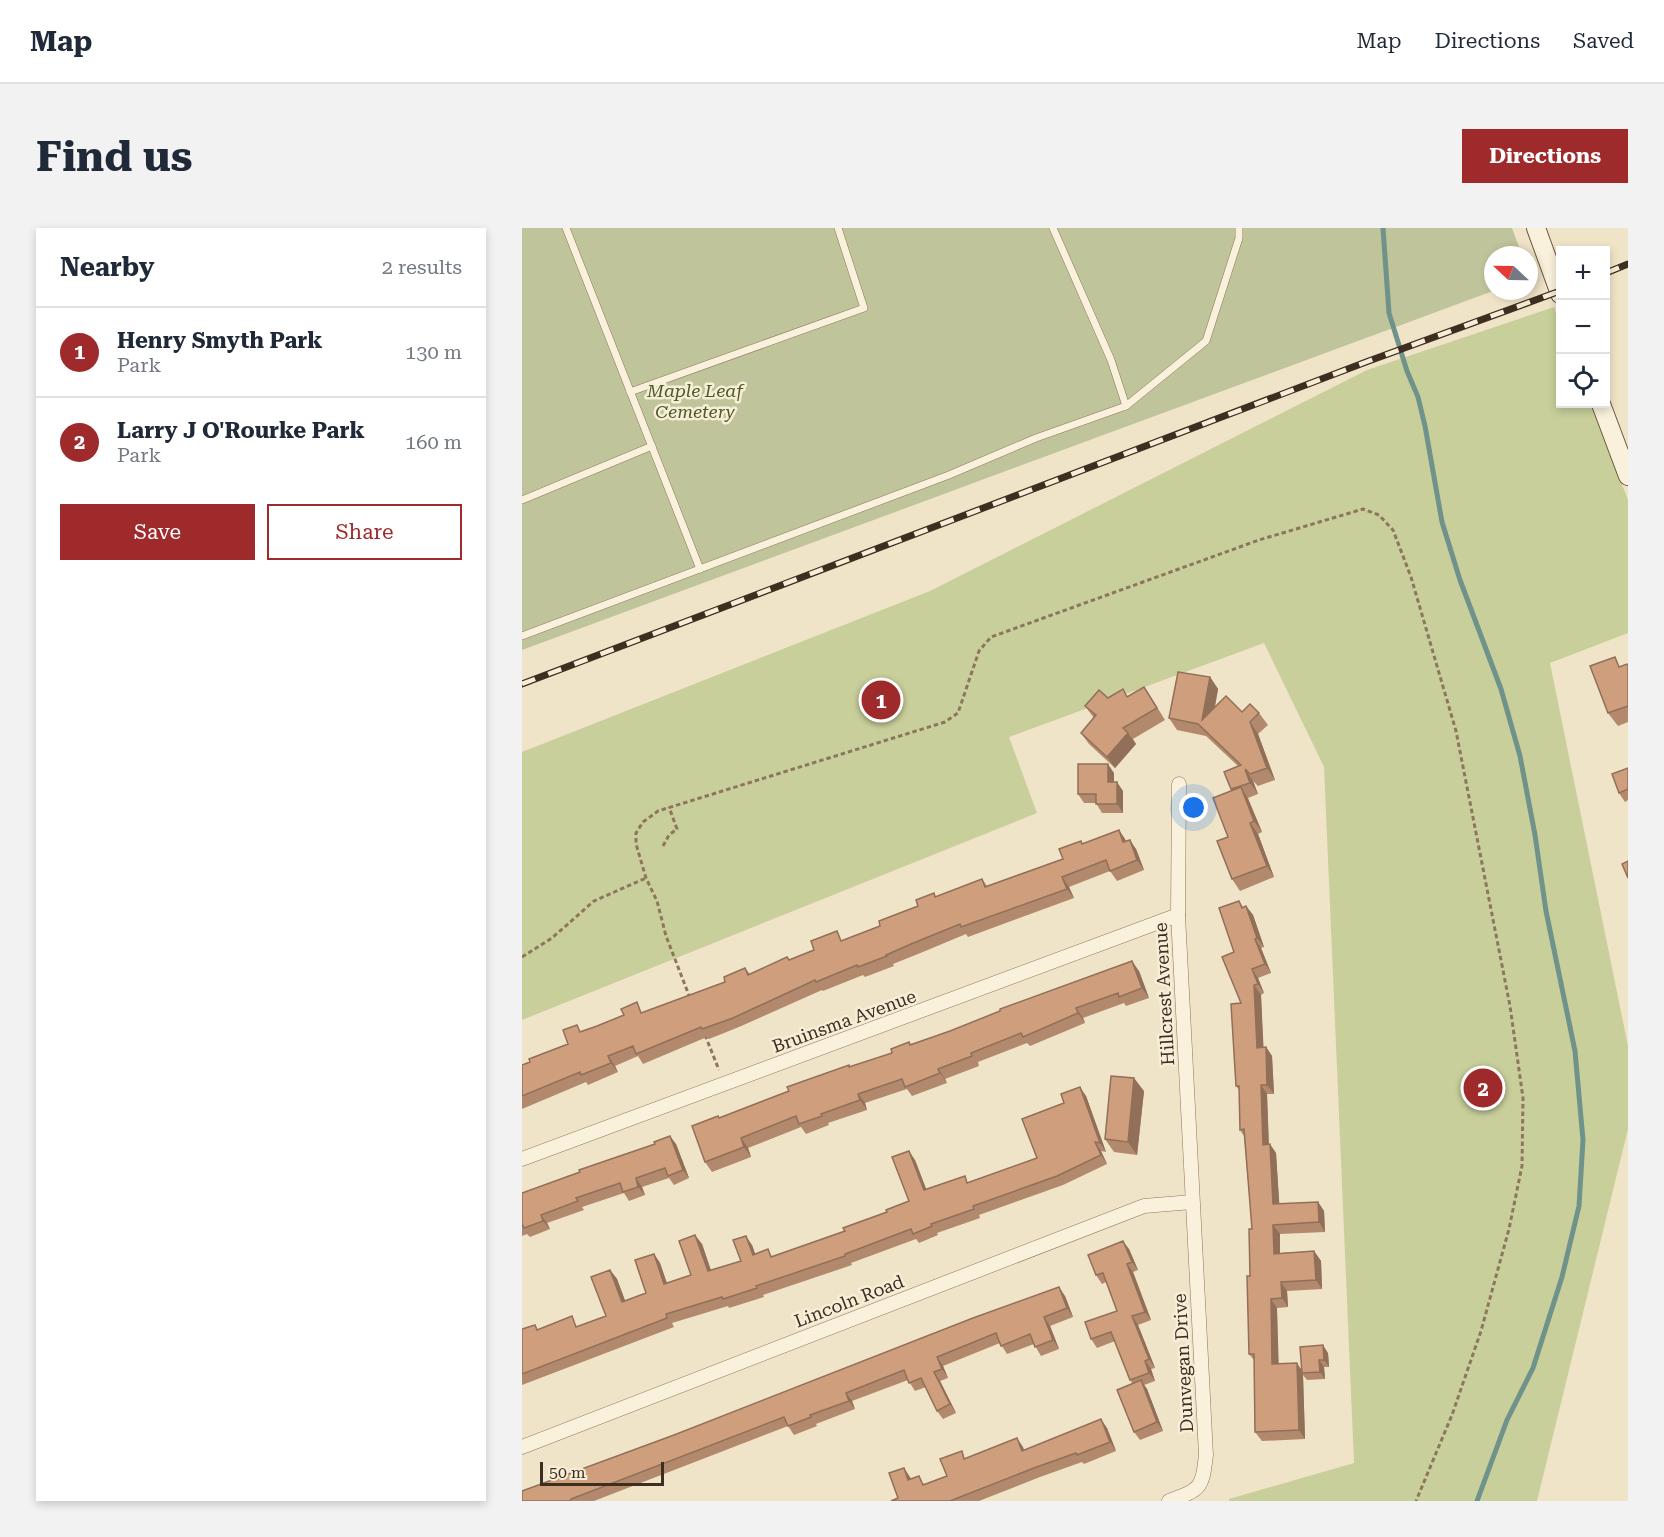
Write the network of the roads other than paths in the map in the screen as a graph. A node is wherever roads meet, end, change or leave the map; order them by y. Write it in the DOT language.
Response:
graph roads {
  1 [pos="566,228"];
  2 [pos="838,228"];
  3 [pos="1053,228"];
  4 [pos="1239,228"];
  5 [pos="1536,228"];
  6 [pos="1556,283"];
  7 [pos="630,392"];
  8 [pos="1126,406"];
  9 [pos="1602,408"];
  10 [pos="652,446"];
  11 [pos="1628,476"];
  12 [pos="522,500"];
  13 [pos="700,569"];
  14 [pos="522,636"];
  15 [pos="1179,784"];
  16 [pos="1178,915"];
  17 [pos="522,1159"];
  18 [pos="1192,1202"];
  19 [pos="522,1447"];
  20 [pos="1169,1501"];
  1 -- 7 [label="lane"];
  2 -- 7 [label="lane"];
  3 -- 8 [label="lane"];
  4 -- 8 [label="lane"];
  5 -- 6 [label="main road"];
  7 -- 10 [label="lane"];
  8 -- 13 [label="lane"];
  9 -- 11 [label="main road"];
  10 -- 12 [label="lane"];
  10 -- 13 [label="lane"];
  13 -- 14 [label="lane"];
  15 -- 16 [label="street, Hillcrest Avenue"];
  16 -- 17 [label="street, Bruinsma Avenue"];
  16 -- 18 [label="street, Hillcrest Avenue"];
  18 -- 19 [label="street, Lincoln Road"];
  18 -- 20 [label="street, Dunvegan Drive"];
}
